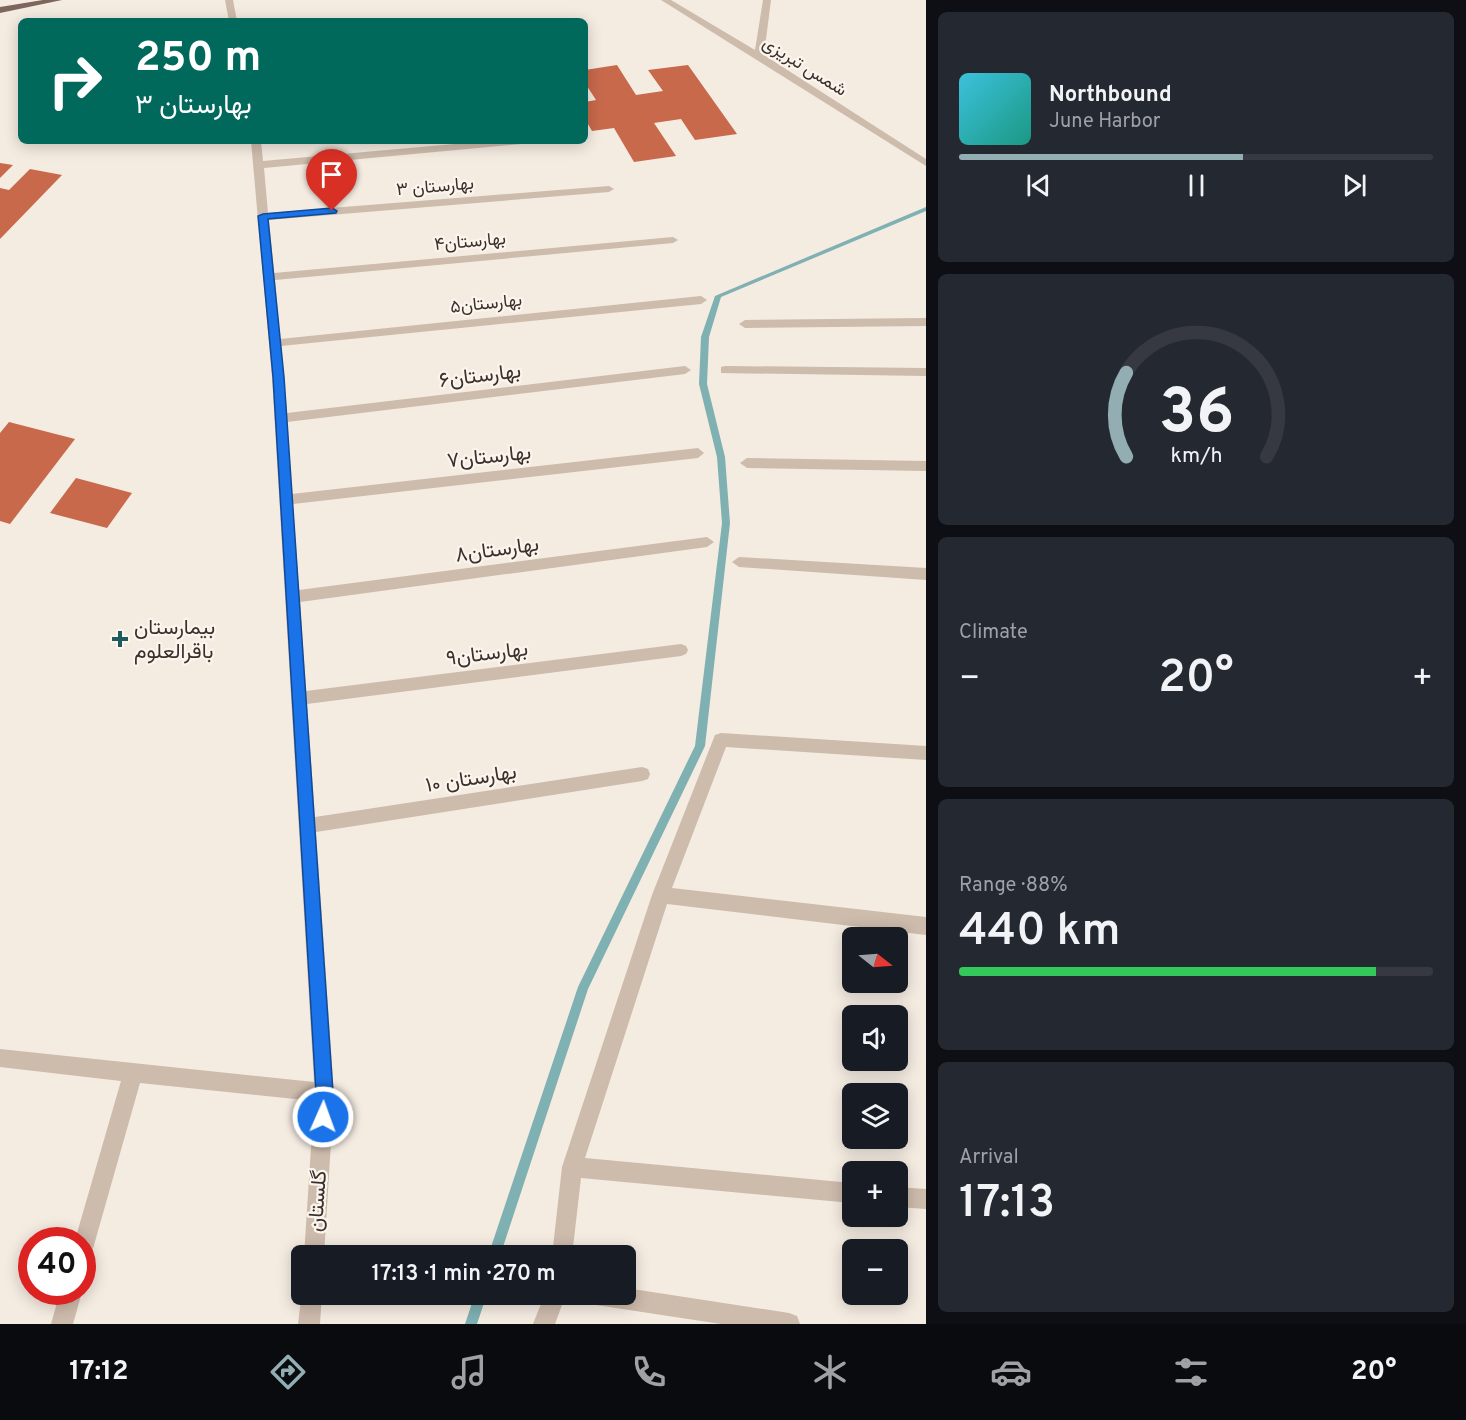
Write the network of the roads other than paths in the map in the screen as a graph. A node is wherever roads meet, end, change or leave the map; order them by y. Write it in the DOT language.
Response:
graph roads {
  1 [pos="58,0"];
  2 [pos="229,0"];
  3 [pos="665,0"];
  4 [pos="767,0"];
  5 [pos="0,10"];
  6 [pos="233,18"];
  7 [pos="759,56"];
  8 [pos="256,144"];
  9 [pos="488,144"];
  10 [pos="926,148"];
  11 [pos="922,160"];
  12 [pos="258,165"];
  13 [pos="609,189"];
  14 [pos="263,216"];
  15 [pos="673,240"];
  16 [pos="269,277"];
  17 [pos="701,300"];
  18 [pos="926,322"];
  19 [pos="745,324"];
  20 [pos="276,343"];
  21 [pos="684,370"];
  22 [pos="725,370"];
  23 [pos="926,372"];
  24 [pos="280,418"];
  25 [pos="698,453"];
  26 [pos="747,463"];
  27 [pos="926,466"];
  28 [pos="286,500"];
  29 [pos="707,542"];
  30 [pos="739,562"];
  31 [pos="926,574"];
  32 [pos="292,597"];
  33 [pos="681,650"];
  34 [pos="299,698"];
  35 [pos="926,753"];
  36 [pos="642,774"];
  37 [pos="307,826"];
  38 [pos="661,895"];
  39 [pos="926,926"];
  40 [pos="0,1058"];
  41 [pos="133,1073"];
  42 [pos="324,1093"];
  43 [pos="572,1167"];
  44 [pos="842,1192"];
  45 [pos="908,1198"];
  46 [pos="926,1199"];
  47 [pos="89,1227"];
  48 [pos="315,1245"];
  49 [pos="563,1245"];
  50 [pos="636,1300"];
  51 [pos="68,1305"];
  52 [pos="310,1305"];
  53 [pos="552,1305"];
  54 [pos="62,1324"];
  55 [pos="309,1324"];
  56 [pos="544,1324"];
  57 [pos="789,1324"];
  1 -- 5 [label="main road"];
  2 -- 6 [label="street"];
  3 -- 7 [label="street, شمس تبریزی"];
  4 -- 7 [label="street"];
  7 -- 11 [label="street, شمس تبریزی"];
  8 -- 12 [label="street, گلستان"];
  9 -- 12 [label="street"];
  10 -- 11 [label="street"];
  12 -- 14 [label="street, گلستان"];
  13 -- 14 [label="street, بهارستان ۳"];
  14 -- 16 [label="street, گلستان"];
  15 -- 16 [label="street, بهارستان۴"];
  16 -- 20 [label="street, گلستان"];
  17 -- 20 [label="street, بهارستان۵"];
  18 -- 19 [label="street"];
  20 -- 24 [label="street, گلستان"];
  21 -- 24 [label="street, بهارستان۶"];
  22 -- 23 [label="street"];
  24 -- 28 [label="street, گلستان"];
  25 -- 28 [label="street, بهارستان۷"];
  26 -- 27 [label="street"];
  28 -- 32 [label="street, گلستان"];
  29 -- 32 [label="street, بهارستان۸"];
  30 -- 31 [label="street"];
  32 -- 34 [label="street, گلستان"];
  33 -- 34 [label="street, بهارستان۹"];
  34 -- 37 [label="street, گلستان"];
  35 -- 38 [label="street"];
  36 -- 37 [label="street, بهارستان ۱۰"];
  37 -- 42 [label="street, گلستان"];
  38 -- 39 [label="street"];
  38 -- 43 [label="street"];
  40 -- 41 [label="street"];
  41 -- 42 [label="street"];
  41 -- 47 [label="street"];
  42 -- 48 [label="street, گلستان"];
  43 -- 44 [label="street"];
  43 -- 49 [label="street"];
  45 -- 46 [label="street"];
  50 -- 57 [label="street"];
  51 -- 54 [label="street"];
  52 -- 55 [label="street"];
  53 -- 56 [label="street"];
}
